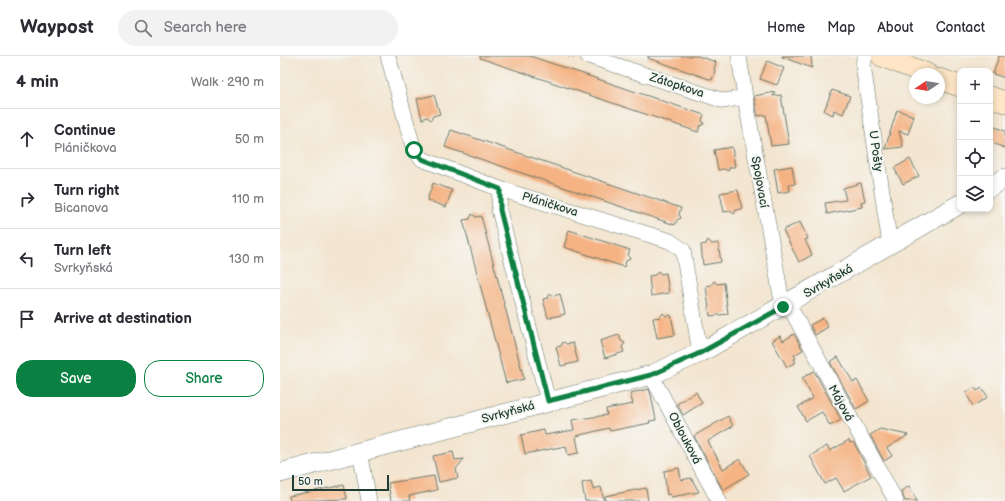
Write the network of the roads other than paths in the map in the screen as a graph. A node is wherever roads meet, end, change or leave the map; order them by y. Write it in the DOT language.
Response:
graph roads {
  1 [pos="388,56"];
  2 [pos="739,56"];
  3 [pos="865,56"];
  4 [pos="882,56"];
  5 [pos="586,58"];
  6 [pos="912,68"];
  7 [pos="945,81"];
  8 [pos="957,85"];
  9 [pos="745,97"];
  10 [pos="993,98"];
  11 [pos="1005,102"];
  12 [pos="1005,178"];
  13 [pos="993,184"];
  14 [pos="500,189"];
  15 [pos="957,206"];
  16 [pos="890,245"];
  17 [pos="785,305"];
  18 [pos="700,353"];
  19 [pos="651,375"];
  20 [pos="548,401"];
  21 [pos="360,451"];
  22 [pos="280,473"];
  23 [pos="369,501"];
  24 [pos="719,501"];
  25 [pos="896,501"];
  1 -- 14 [label="street, Pláničkova"];
  2 -- 9 [label="street, Spojovací"];
  3 -- 16 [label="street, U Pošty"];
  4 -- 6 [label="main road"];
  5 -- 9 [label="street, Zátopkova"];
  7 -- 8 [label="main road"];
  9 -- 17 [label="street, Spojovací"];
  10 -- 11 [label="main road"];
  12 -- 13 [label="street"];
  14 -- 18 [label="street, Pláničkova"];
  14 -- 20 [label="street"];
  15 -- 16 [label="street, Svrkyňská"];
  16 -- 17 [label="street, Svrkyňská"];
  17 -- 18 [label="street, Svrkyňská"];
  17 -- 25 [label="street, Májová"];
  18 -- 19 [label="street, Svrkyňská"];
  19 -- 20 [label="street, Svrkyňská"];
  19 -- 24 [label="street, Oblouková"];
  20 -- 21 [label="street, Svrkyňská"];
  21 -- 22 [label="street, Svrkyňská"];
  21 -- 23 [label="street"];
}
